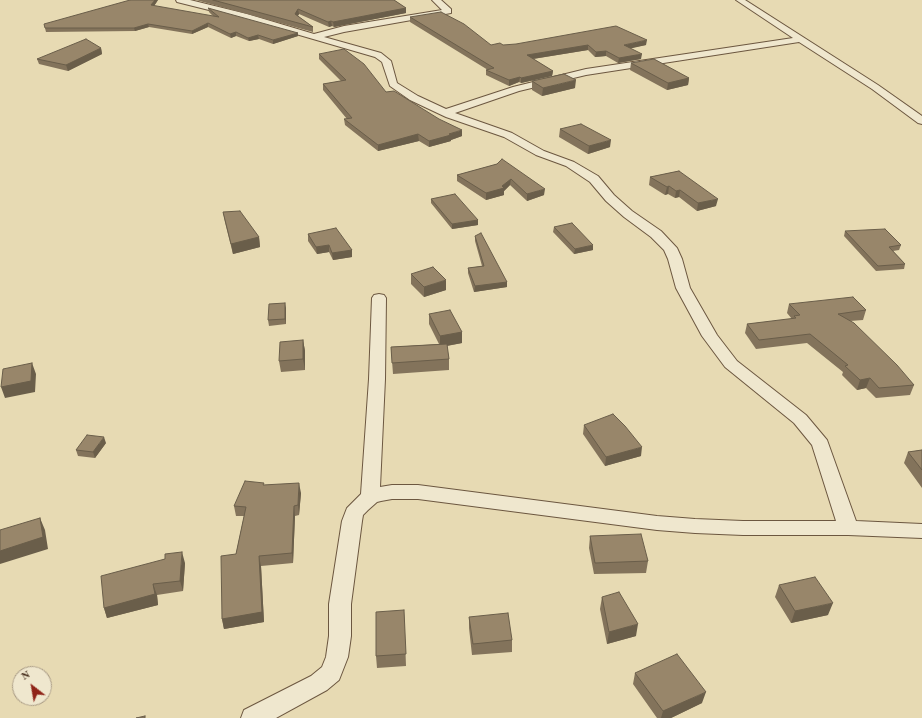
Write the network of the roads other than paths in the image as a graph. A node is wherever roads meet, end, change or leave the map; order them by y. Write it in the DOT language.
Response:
graph roads {
  1 [pos="180,0"];
  2 [pos="436,0"];
  3 [pos="740,0"];
  4 [pos="316,36"];
  5 [pos="801,39"];
  6 [pos="445,113"];
  7 [pos="922,121"];
  8 [pos="379,298"];
  9 [pos="370,497"];
  10 [pos="848,528"];
  11 [pos="922,531"];
  12 [pos="253,718"];
  1 -- 4 [label="street"];
  2 -- 4 [label="street"];
  3 -- 5 [label="street"];
  4 -- 6 [label="street"];
  5 -- 6 [label="street"];
  5 -- 7 [label="street"];
  6 -- 10 [label="street"];
  8 -- 9 [label="street"];
  9 -- 10 [label="street"];
  9 -- 12 [label="street"];
  10 -- 11 [label="street"];
}
